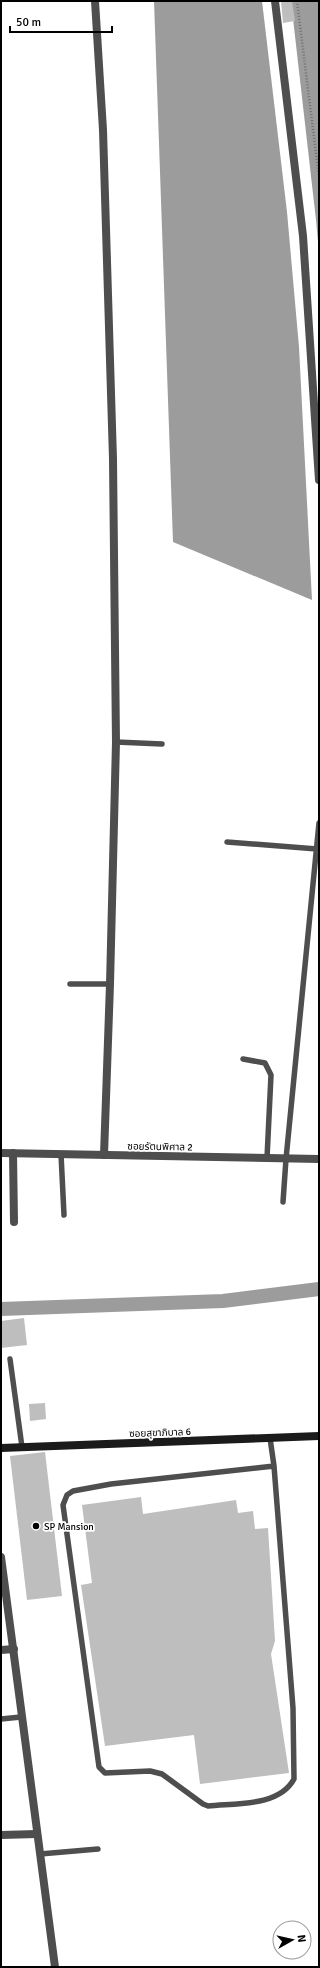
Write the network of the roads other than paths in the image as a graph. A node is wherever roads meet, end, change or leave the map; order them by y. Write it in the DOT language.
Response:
graph roads {
  1 [pos="95,1"];
  2 [pos="275,1"];
  3 [pos="319,480"];
  4 [pos="116,742"];
  5 [pos="162,744"];
  6 [pos="319,823"];
  7 [pos="227,842"];
  8 [pos="317,849"];
  9 [pos="70,984"];
  10 [pos="110,984"];
  11 [pos="243,1059"];
  12 [pos="1,1153"];
  13 [pos="13,1153"];
  14 [pos="61,1154"];
  15 [pos="104,1155"];
  16 [pos="268,1158"];
  17 [pos="286,1159"];
  18 [pos="319,1160"];
  19 [pos="283,1202"];
  20 [pos="64,1215"];
  21 [pos="14,1222"];
  22 [pos="10,1359"];
  23 [pos="319,1436"];
  24 [pos="270,1438"];
  25 [pos="22,1447"];
  26 [pos="1,1448"];
  27 [pos="274,1466"];
  28 [pos="1,1557"];
  29 [pos="14,1649"];
  30 [pos="1,1650"];
  31 [pos="21,1717"];
  32 [pos="1,1719"];
  33 [pos="37,1834"];
  34 [pos="1,1835"];
  35 [pos="98,1850"];
  36 [pos="40,1854"];
  37 [pos="55,1967"];
  1 -- 4 [label="street"];
  2 -- 3 [label="street"];
  4 -- 5 [label="lane"];
  4 -- 10 [label="street"];
  6 -- 8 [label="lane"];
  7 -- 8 [label="lane"];
  8 -- 17 [label="lane"];
  9 -- 10 [label="lane"];
  10 -- 15 [label="street"];
  11 -- 16 [label="lane"];
  12 -- 13 [label="street, ซอยรัตนพิศาล 2"];
  13 -- 14 [label="street, ซอยรัตนพิศาล 2"];
  13 -- 21 [label="street"];
  14 -- 15 [label="street, ซอยรัตนพิศาล 2"];
  14 -- 20 [label="lane"];
  15 -- 16 [label="street, ซอยรัตนพิศาล 2"];
  16 -- 17 [label="street, ซอยรัตนพิศาล 2"];
  17 -- 18 [label="street, ซอยรัตนพิศาล 2"];
  17 -- 19 [label="lane"];
  22 -- 25 [label="lane"];
  23 -- 24 [label="street, ซอยสุขาภิบาล 6"];
  24 -- 25 [label="street, ซอยสุขาภิบาล 6"];
  24 -- 27 [label="lane"];
  25 -- 26 [label="street, ซอยสุขาภิบาล 6"];
  27 -- 27 [label="lane"];
  28 -- 29 [label="street"];
  29 -- 30 [label="street"];
  29 -- 31 [label="street"];
  31 -- 32 [label="lane"];
  31 -- 33 [label="street"];
  33 -- 34 [label="street"];
  33 -- 36 [label="street"];
  35 -- 36 [label="lane"];
  36 -- 37 [label="street"];
}
